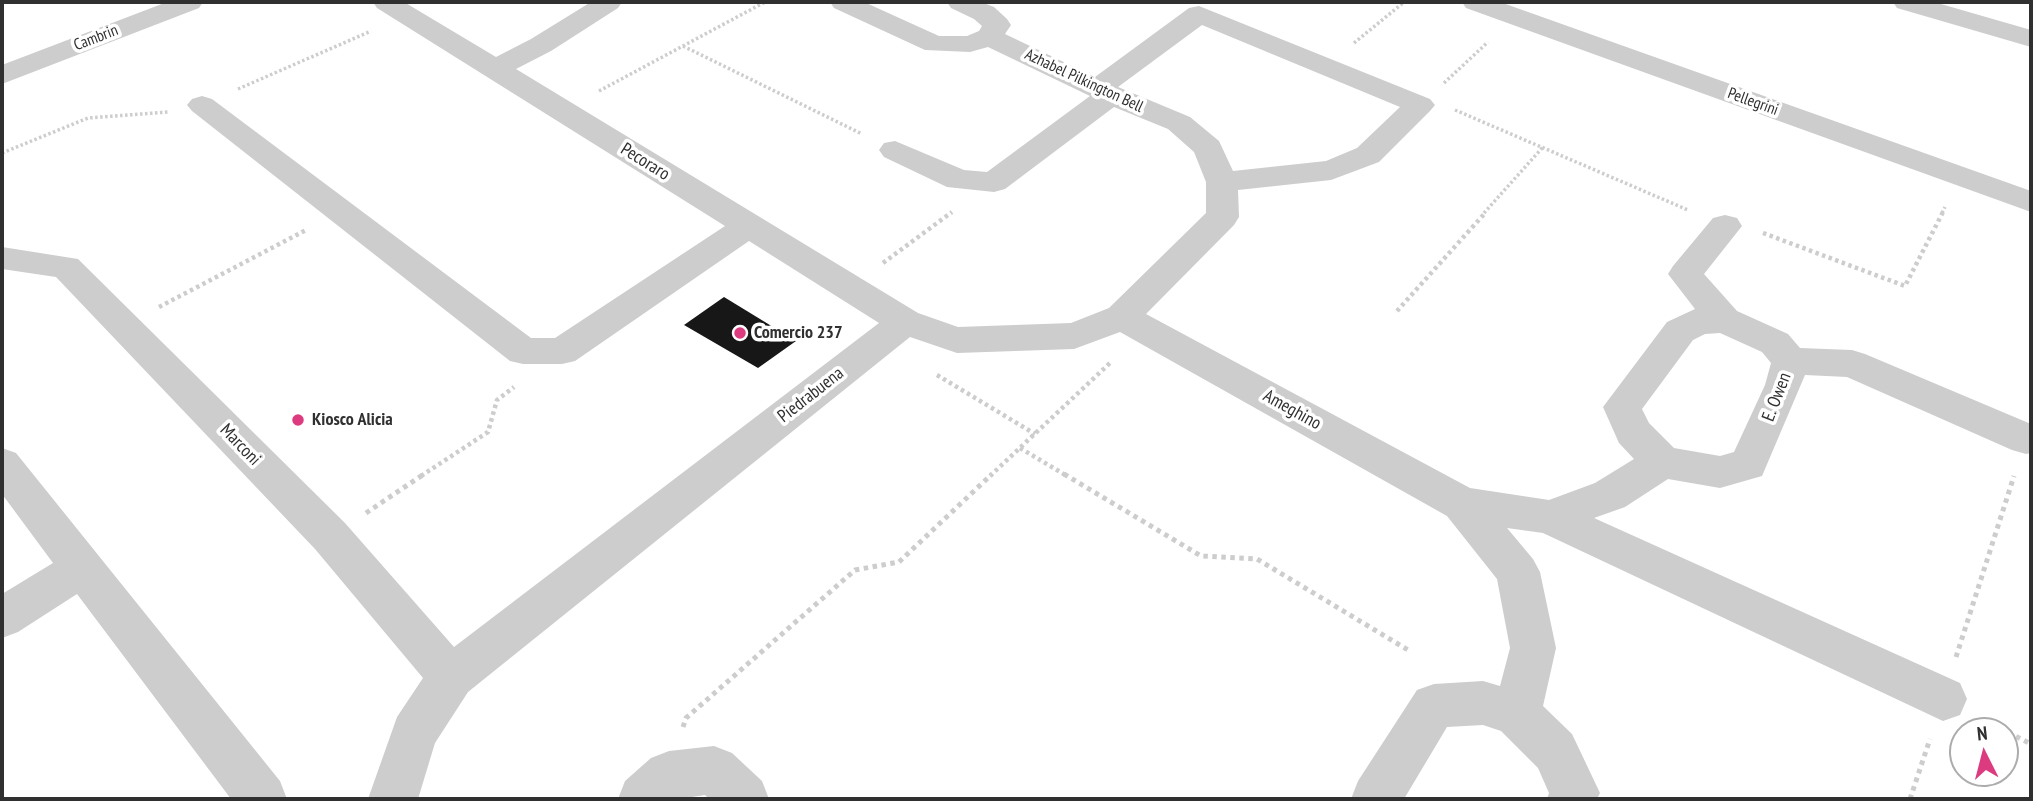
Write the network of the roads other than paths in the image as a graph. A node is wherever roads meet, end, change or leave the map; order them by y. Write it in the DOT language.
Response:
graph roads {
  1 [pos="190,2"];
  2 [pos="609,2"];
  3 [pos="843,2"];
  4 [pos="960,2"];
  5 [pos="1475,2"];
  6 [pos="1906,2"];
  7 [pos="397,9"];
  8 [pos="989,37"];
  9 [pos="2031,39"];
  10 [pos="494,69"];
  11 [pos="2,75"];
  12 [pos="1104,92"];
  13 [pos="202,105"];
  14 [pos="895,150"];
  15 [pos="1222,182"];
  16 [pos="2031,202"];
  17 [pos="748,226"];
  18 [pos="1725,226"];
  19 [pos="2,257"];
  20 [pos="1122,317"];
  21 [pos="1724,320"];
  22 [pos="905,322"];
  23 [pos="1790,361"];
  24 [pos="2026,439"];
  25 [pos="1662,462"];
  26 [pos="2,464"];
  27 [pos="1462,504"];
  28 [pos="1549,517"];
  29 [pos="81,568"];
  30 [pos="2,618"];
  31 [pos="451,677"];
  32 [pos="1943,699"];
  33 [pos="1517,713"];
  34 [pos="656,787"];
  35 [pos="262,799"];
  36 [pos="393,799"];
  37 [pos="744,799"];
  38 [pos="1376,799"];
  39 [pos="1572,799"];
  1 -- 11 [label="street, Cambrin"];
  2 -- 10 [label="street"];
  3 -- 8 [label="street"];
  4 -- 8 [label="street"];
  5 -- 16 [label="street, Pellegrini"];
  6 -- 9 [label="street"];
  7 -- 10 [label="street, Pecoraro"];
  8 -- 12 [label="street, Azhabel Pilkington Bell"];
  10 -- 17 [label="street, Pecoraro"];
  12 -- 14 [label="street"];
  12 -- 15 [label="street, Azhabel Pilkington Bell"];
  12 -- 15 [label="street"];
  13 -- 17 [label="street"];
  15 -- 20 [label="street"];
  17 -- 22 [label="street, Pecoraro"];
  18 -- 21 [label="street"];
  19 -- 31 [label="street, Marconi"];
  20 -- 22 [label="street"];
  20 -- 27 [label="street, Ameghino"];
  21 -- 23 [label="street, E. Owen"];
  21 -- 25 [label="street"];
  22 -- 31 [label="street, Piedrabuena"];
  23 -- 24 [label="street"];
  23 -- 25 [label="street, E. Owen"];
  25 -- 28 [label="street"];
  26 -- 29 [label="street"];
  27 -- 28 [label="street"];
  27 -- 33 [label="street"];
  28 -- 32 [label="street"];
  29 -- 30 [label="street"];
  29 -- 35 [label="street"];
  31 -- 36 [label="street, Piedrabuena"];
  33 -- 38 [label="street"];
  33 -- 39 [label="street"];
  34 -- 37 [label="street"];
}
